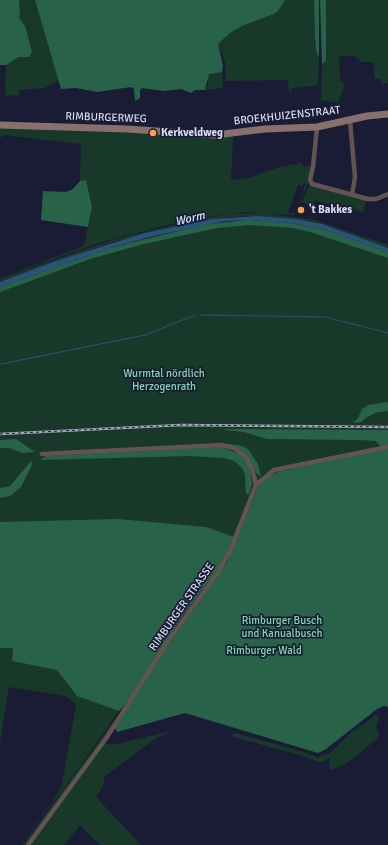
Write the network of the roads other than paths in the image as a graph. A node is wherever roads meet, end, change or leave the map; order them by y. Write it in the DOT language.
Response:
graph roads {
  1 [pos="388,114"];
  2 [pos="350,121"];
  3 [pos="0,125"];
  4 [pos="317,127"];
  5 [pos="211,135"];
  6 [pos="388,194"];
  7 [pos="352,195"];
  8 [pos="388,447"];
  9 [pos="42,454"];
  10 [pos="256,485"];
  11 [pos="28,845"];
  1 -- 2 [label="street, BROEKHUIZENSTRAAT"];
  2 -- 4 [label="street, BROEKHUIZENSTRAAT"];
  2 -- 7 [label="street"];
  3 -- 5 [label="street, RIMBURGERWEG"];
  4 -- 5 [label="street, BROEKHUIZENSTRAAT"];
  4 -- 7 [label="street"];
  6 -- 7 [label="street"];
  8 -- 10 [label="street, RIMBURGER STRASSE"];
  9 -- 10 [label="street"];
  10 -- 11 [label="street, RIMBURGER STRASSE"];
}
